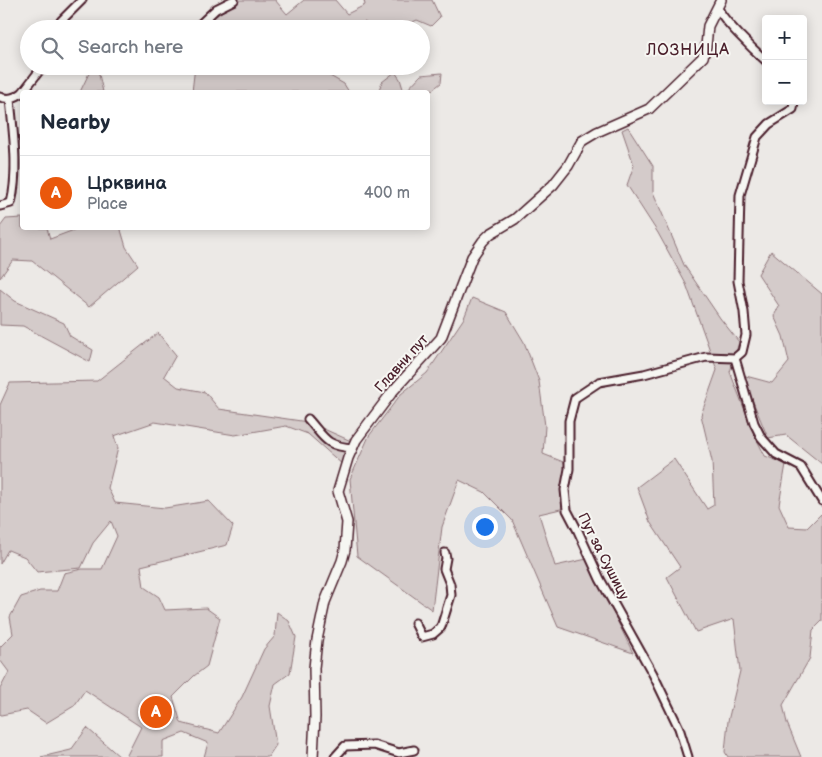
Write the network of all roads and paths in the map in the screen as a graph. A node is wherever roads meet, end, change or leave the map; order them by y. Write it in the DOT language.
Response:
graph roads {
  1 [pos="82,0"];
  2 [pos="234,0"];
  3 [pos="720,4"];
  4 [pos="64,20"];
  5 [pos="204,20"];
  6 [pos="765,60"];
  7 [pos="37,75"];
  8 [pos="25,90"];
  9 [pos="20,94"];
  10 [pos="0,98"];
  11 [pos="10,99"];
  12 [pos="794,105"];
  13 [pos="0,206"];
  14 [pos="735,358"];
  15 [pos="308,419"];
  16 [pos="353,448"];
  17 [pos="822,501"];
  18 [pos="445,553"];
  19 [pos="414,622"];
  20 [pos="414,750"];
  21 [pos="313,757"];
  22 [pos="335,757"];
  23 [pos="688,757"];
  1 -- 4 [label="street"];
  2 -- 5 [label="street"];
  3 -- 6 [label="street"];
  3 -- 16 [label="street, Главни пут"];
  7 -- 8 [label="street"];
  9 -- 11 [label="street"];
  10 -- 11 [label="street"];
  11 -- 13 [label="street"];
  12 -- 14 [label="street"];
  14 -- 17 [label="street"];
  14 -- 23 [label="street, Пут за Сушицу"];
  15 -- 16 [label="street"];
  16 -- 21 [label="street, Главни пут"];
  18 -- 19 [label="street"];
  20 -- 22 [label="street"];
}
